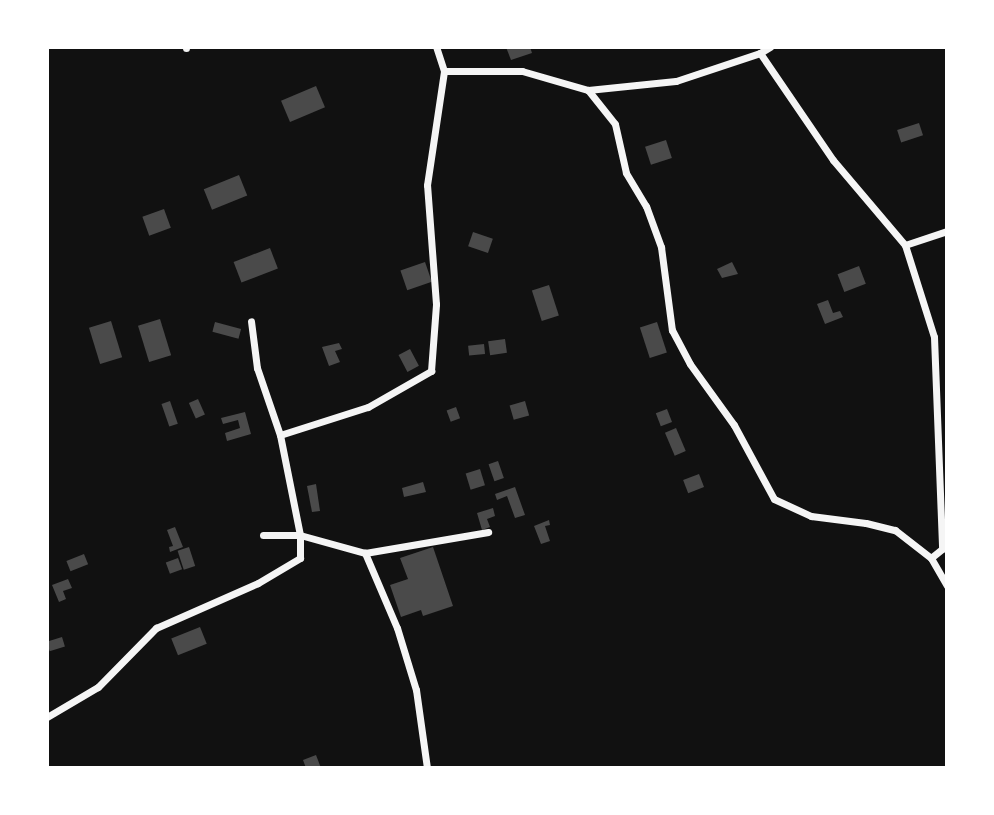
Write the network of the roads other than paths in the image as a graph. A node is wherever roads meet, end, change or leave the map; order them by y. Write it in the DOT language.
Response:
graph roads {
  1 [pos="436,47"];
  2 [pos="770,47"];
  3 [pos="760,53"];
  4 [pos="444,71"];
  5 [pos="588,90"];
  6 [pos="947,231"];
  7 [pos="905,245"];
  8 [pos="251,321"];
  9 [pos="280,435"];
  10 [pos="488,532"];
  11 [pos="263,535"];
  12 [pos="300,535"];
  13 [pos="365,553"];
  14 [pos="931,558"];
  15 [pos="947,586"];
  16 [pos="47,717"];
  17 [pos="427,768"];
  1 -- 4 [label="street"];
  2 -- 3 [label="street"];
  3 -- 5 [label="street"];
  3 -- 7 [label="street"];
  4 -- 5 [label="street"];
  4 -- 9 [label="street"];
  5 -- 14 [label="street"];
  6 -- 7 [label="street"];
  7 -- 14 [label="street"];
  8 -- 9 [label="street"];
  9 -- 12 [label="street"];
  10 -- 13 [label="street"];
  11 -- 12 [label="street"];
  12 -- 13 [label="street"];
  12 -- 16 [label="street"];
  13 -- 17 [label="street"];
  14 -- 15 [label="street"];
}
